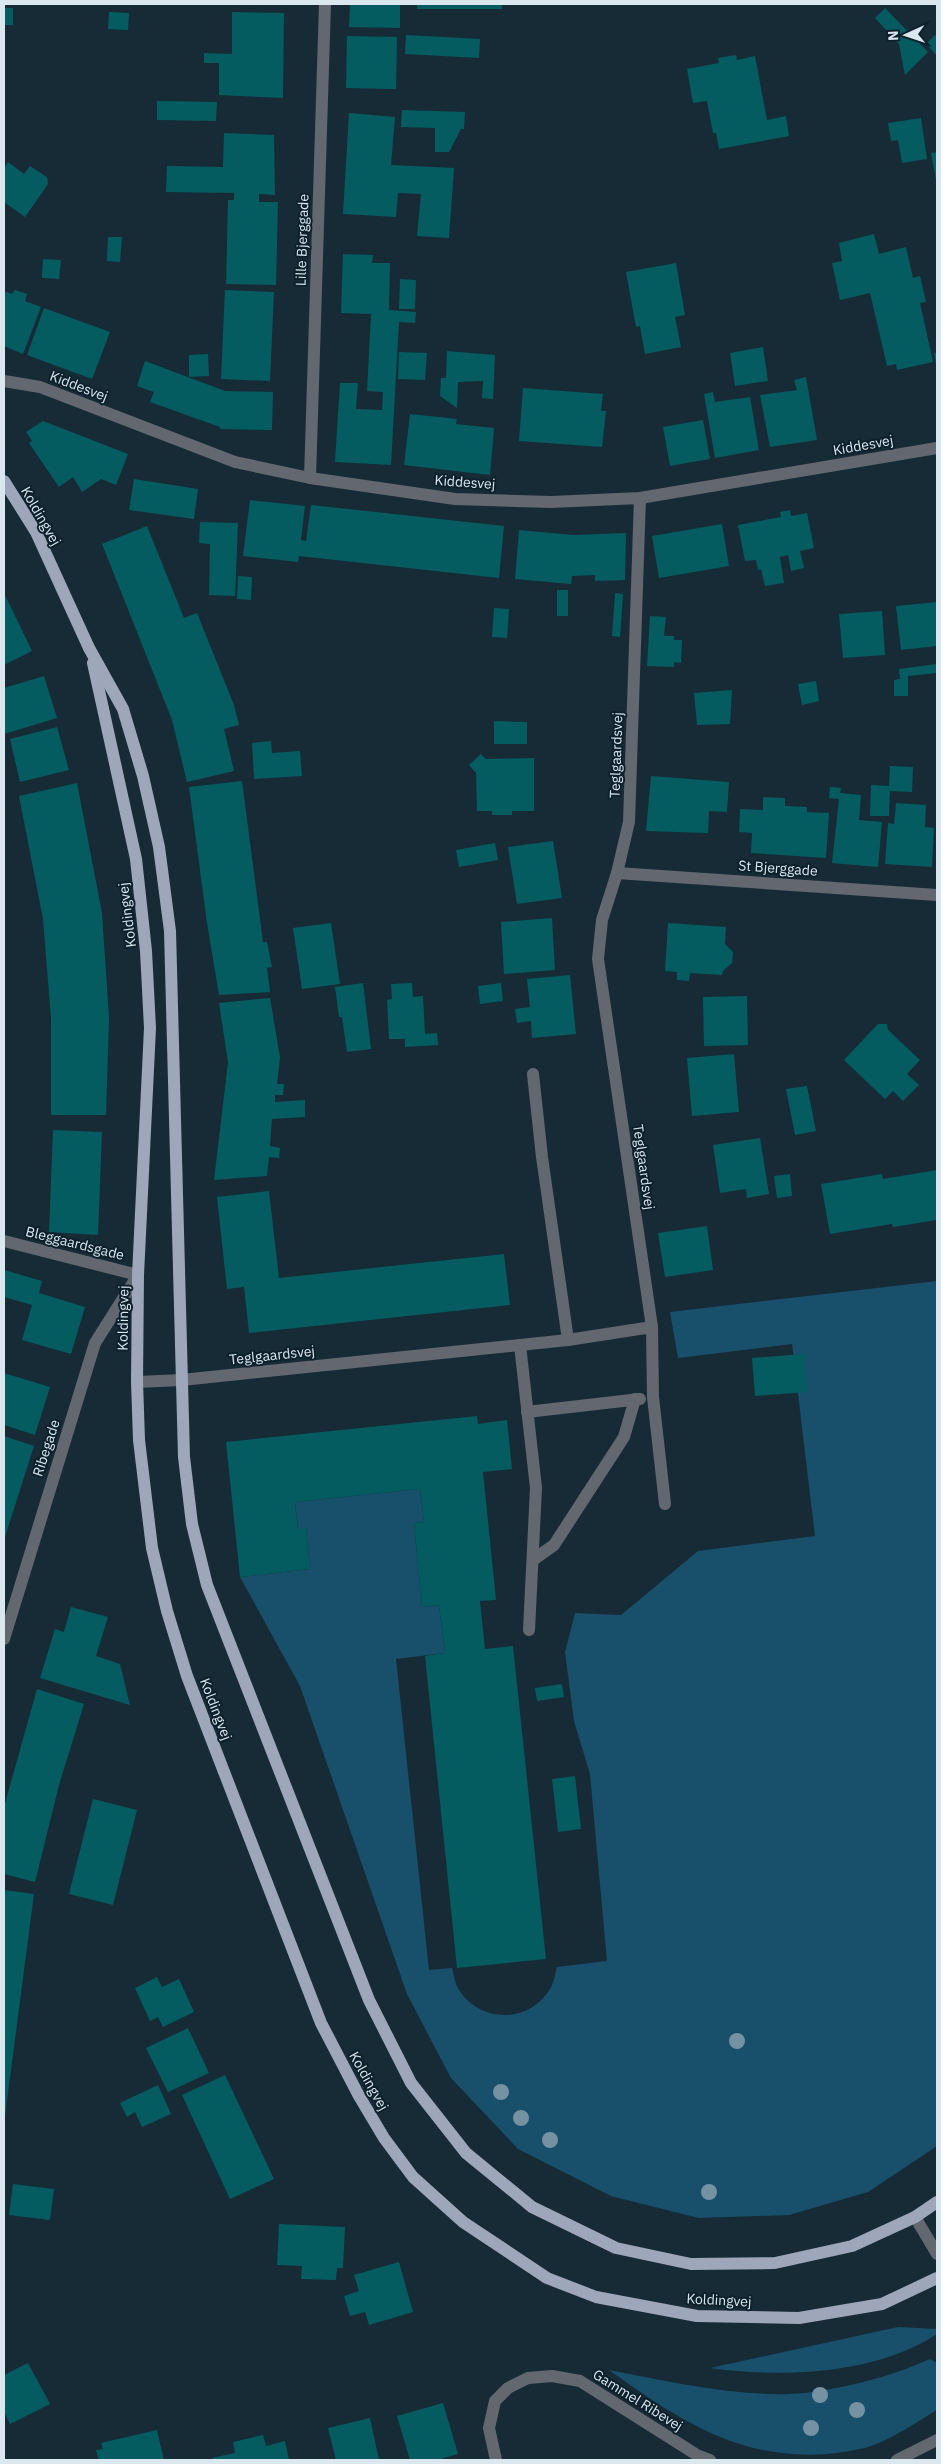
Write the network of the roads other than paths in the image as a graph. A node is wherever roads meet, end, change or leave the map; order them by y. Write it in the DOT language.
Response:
graph roads {
  1 [pos="325,4"];
  2 [pos="4,381"];
  3 [pos="937,448"];
  4 [pos="310,478"];
  5 [pos="4,481"];
  6 [pos="640,498"];
  7 [pos="90,648"];
  8 [pos="617,873"];
  9 [pos="937,895"];
  10 [pos="533,1074"];
  11 [pos="4,1241"];
  12 [pos="138,1275"];
  13 [pos="652,1326"];
  14 [pos="568,1340"];
  15 [pos="520,1345"];
  16 [pos="182,1380"];
  17 [pos="137,1382"];
  18 [pos="653,1397"];
  19 [pos="635,1399"];
  20 [pos="527,1412"];
  21 [pos="665,1504"];
  22 [pos="533,1560"];
  23 [pos="529,1630"];
  24 [pos="4,1639"];
  25 [pos="937,2202"];
  26 [pos="916,2217"];
  27 [pos="937,2254"];
  28 [pos="937,2278"];
  29 [pos="937,2440"];
  30 [pos="496,2460"];
  31 [pos="710,2460"];
  32 [pos="897,2460"];
  1 -- 4 [label="street, Lille Bjerggade"];
  2 -- 4 [label="street, Kiddesvej"];
  3 -- 6 [label="street, Kiddesvej"];
  4 -- 6 [label="street, Kiddesvej"];
  5 -- 7 [label="main road, Koldingvej"];
  6 -- 8 [label="street, Teglgaardsvej"];
  7 -- 12 [label="main road, Koldingvej"];
  7 -- 16 [label="main road, Koldingvej"];
  8 -- 9 [label="street, St Bjerggade"];
  8 -- 13 [label="street, Teglgaardsvej"];
  10 -- 14 [label="street"];
  11 -- 12 [label="street, Bleggaardsgade"];
  12 -- 17 [label="main road, Koldingvej"];
  12 -- 24 [label="street, Ribegade"];
  13 -- 14 [label="street, Teglgaardsvej"];
  13 -- 18 [label="street"];
  14 -- 15 [label="street, Teglgaardsvej"];
  15 -- 16 [label="street, Teglgaardsvej"];
  15 -- 20 [label="street"];
  16 -- 17 [label="street, Teglgaardsvej"];
  16 -- 26 [label="main road, Koldingvej"];
  17 -- 28 [label="main road, Koldingvej"];
  18 -- 19 [label="street"];
  18 -- 21 [label="street"];
  19 -- 20 [label="street"];
  19 -- 22 [label="street"];
  20 -- 22 [label="street"];
  22 -- 23 [label="street"];
  25 -- 26 [label="main road, Koldingvej"];
  26 -- 27 [label="street"];
  29 -- 32 [label="street"];
  30 -- 31 [label="street, Gammel Ribevej"];
}
